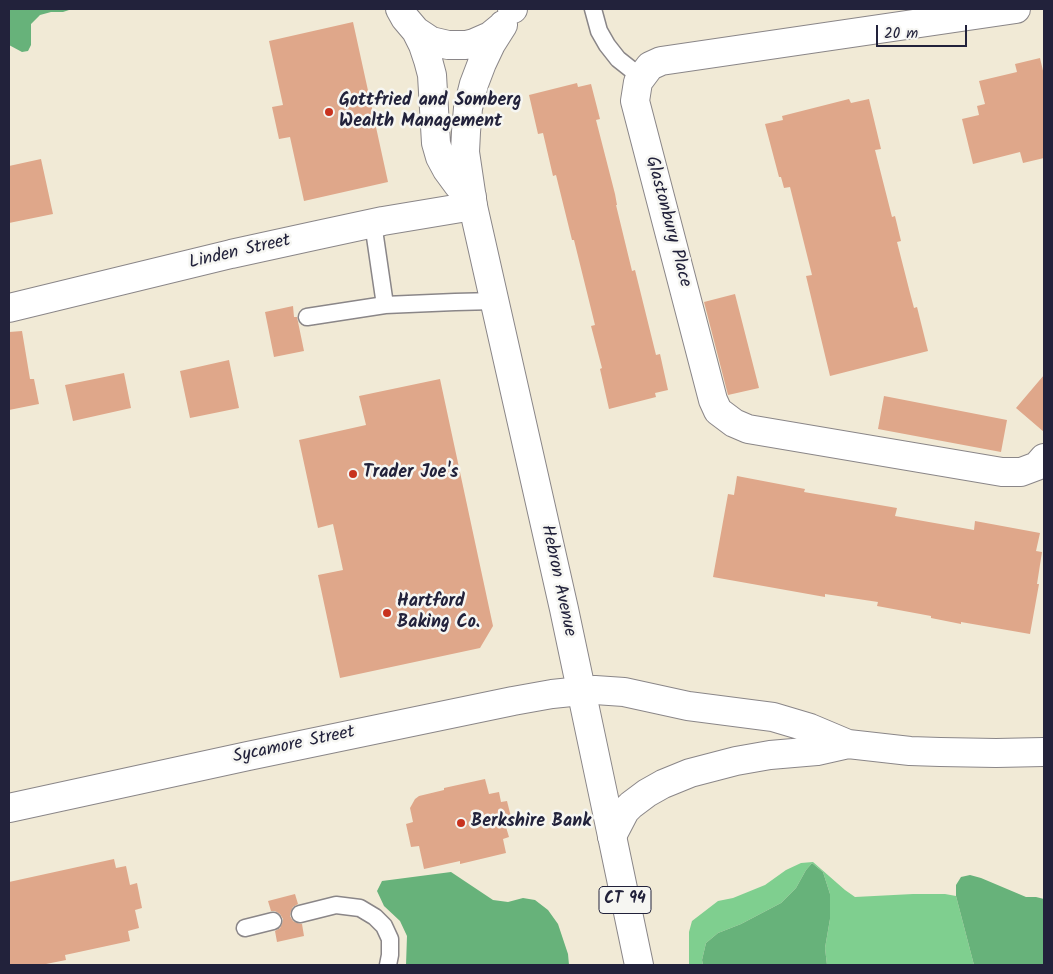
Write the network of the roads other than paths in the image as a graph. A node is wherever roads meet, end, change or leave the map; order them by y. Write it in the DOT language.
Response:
graph roads {
  1 [pos="400,9"];
  2 [pos="593,9"];
  3 [pos="1016,9"];
  4 [pos="510,13"];
  5 [pos="416,31"];
  6 [pos="642,78"];
  7 [pos="472,202"];
  8 [pos="373,223"];
  9 [pos="495,301"];
  10 [pos="385,305"];
  11 [pos="9,308"];
  12 [pos="307,317"];
  13 [pos="1044,458"];
  14 [pos="581,691"];
  15 [pos="848,744"];
  16 [pos="1044,752"];
  17 [pos="9,808"];
  18 [pos="612,836"];
  19 [pos="300,914"];
  20 [pos="273,921"];
  21 [pos="245,928"];
  22 [pos="388,965"];
  23 [pos="639,965"];
  1 -- 5 [label="main road"];
  2 -- 6 [label="lane"];
  3 -- 6 [label="main road"];
  4 -- 5 [label="main road"];
  4 -- 7 [label="main road, Hebron Avenue"];
  5 -- 7 [label="main road"];
  6 -- 13 [label="main road, Glastonbury Place"];
  7 -- 8 [label="main road, Linden Street"];
  7 -- 9 [label="main road, Hebron Avenue"];
  8 -- 10 [label="lane"];
  8 -- 11 [label="main road, Linden Street"];
  9 -- 10 [label="lane"];
  9 -- 14 [label="main road, Hebron Avenue"];
  10 -- 12 [label="lane"];
  14 -- 15 [label="main road, Sycamore Street"];
  14 -- 17 [label="main road, Sycamore Street"];
  14 -- 18 [label="main road, Hebron Avenue / CT 94"];
  15 -- 16 [label="main road"];
  15 -- 18 [label="main road"];
  18 -- 23 [label="main road, Hebron Avenue / CT 94"];
  19 -- 22 [label="lane"];
  20 -- 21 [label="lane"];
}
